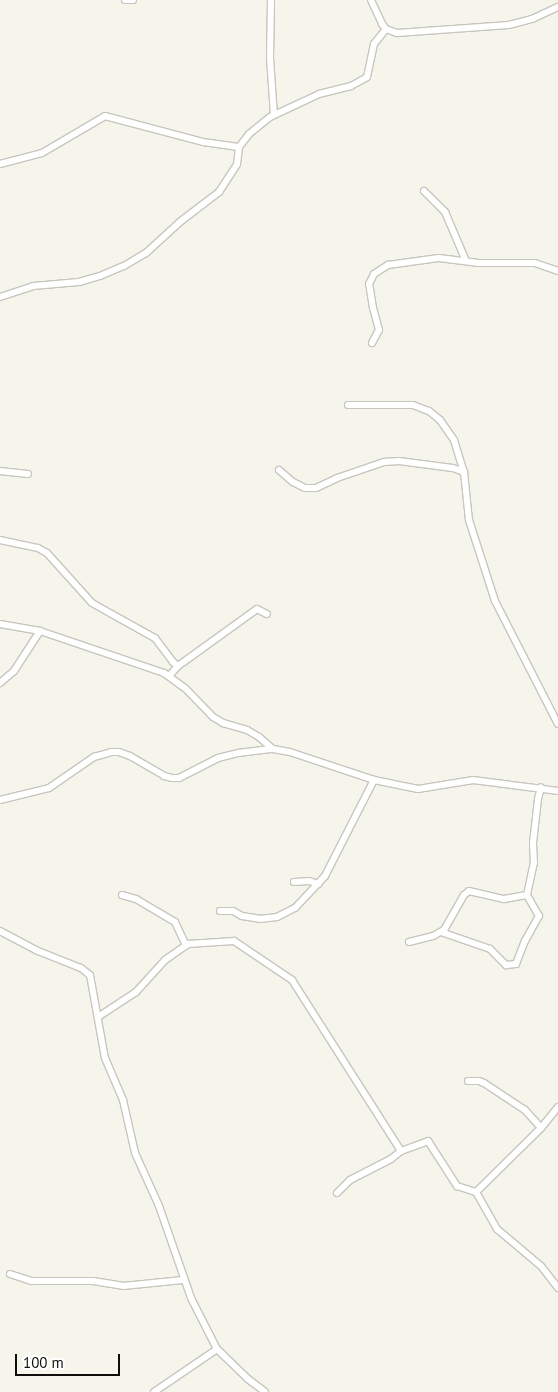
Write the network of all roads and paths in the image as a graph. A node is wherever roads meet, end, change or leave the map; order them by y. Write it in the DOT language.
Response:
graph roads {
  1 [pos="124,0"];
  2 [pos="133,0"];
  3 [pos="271,0"];
  4 [pos="371,0"];
  5 [pos="558,7"];
  6 [pos="386,29"];
  7 [pos="274,114"];
  8 [pos="239,147"];
  9 [pos="0,164"];
  10 [pos="424,191"];
  11 [pos="466,261"];
  12 [pos="558,271"];
  13 [pos="0,297"];
  14 [pos="372,343"];
  15 [pos="348,405"];
  16 [pos="279,470"];
  17 [pos="0,471"];
  18 [pos="464,472"];
  19 [pos="28,474"];
  20 [pos="0,540"];
  21 [pos="267,614"];
  22 [pos="0,624"];
  23 [pos="40,631"];
  24 [pos="178,666"];
  25 [pos="169,676"];
  26 [pos="0,683"];
  27 [pos="558,724"];
  28 [pos="273,749"];
  29 [pos="374,780"];
  30 [pos="541,787"];
  31 [pos="558,791"];
  32 [pos="0,800"];
  33 [pos="294,882"];
  34 [pos="319,884"];
  35 [pos="528,894"];
  36 [pos="122,895"];
  37 [pos="220,911"];
  38 [pos="0,931"];
  39 [pos="441,932"];
  40 [pos="409,942"];
  41 [pos="186,946"];
  42 [pos="98,1017"];
  43 [pos="468,1082"];
  44 [pos="558,1107"];
  45 [pos="541,1128"];
  46 [pos="401,1151"];
  47 [pos="476,1192"];
  48 [pos="337,1193"];
  49 [pos="10,1274"];
  50 [pos="184,1280"];
  51 [pos="558,1288"];
  52 [pos="217,1349"];
  53 [pos="154,1392"];
  54 [pos="265,1392"];
  1 -- 2 [label="street"];
  3 -- 7 [label="street"];
  4 -- 6 [label="street"];
  5 -- 6 [label="street"];
  6 -- 7 [label="street"];
  7 -- 8 [label="street"];
  8 -- 9 [label="street"];
  8 -- 13 [label="street"];
  10 -- 11 [label="street"];
  11 -- 12 [label="street"];
  11 -- 14 [label="street"];
  15 -- 18 [label="street"];
  16 -- 18 [label="street"];
  17 -- 19 [label="street"];
  18 -- 27 [label="street"];
  20 -- 24 [label="street"];
  21 -- 24 [label="street"];
  22 -- 23 [label="street"];
  23 -- 25 [label="street"];
  23 -- 26 [label="street"];
  24 -- 25 [label="street"];
  25 -- 28 [label="street"];
  28 -- 29 [label="street"];
  28 -- 32 [label="street"];
  29 -- 30 [label="street"];
  29 -- 34 [label="street"];
  30 -- 31 [label="street"];
  30 -- 35 [label="street"];
  33 -- 34 [label="street"];
  34 -- 37 [label="street"];
  35 -- 39 [label="street"];
  35 -- 39 [label="street"];
  36 -- 41 [label="street"];
  38 -- 42 [label="street"];
  39 -- 40 [label="street"];
  41 -- 42 [label="street"];
  41 -- 46 [label="street"];
  42 -- 50 [label="street"];
  43 -- 45 [label="street"];
  44 -- 45 [label="street"];
  45 -- 47 [label="street"];
  46 -- 47 [label="street"];
  46 -- 48 [label="street"];
  47 -- 51 [label="street"];
  49 -- 50 [label="street"];
  50 -- 52 [label="street"];
  52 -- 53 [label="street"];
  52 -- 54 [label="street"];
}
